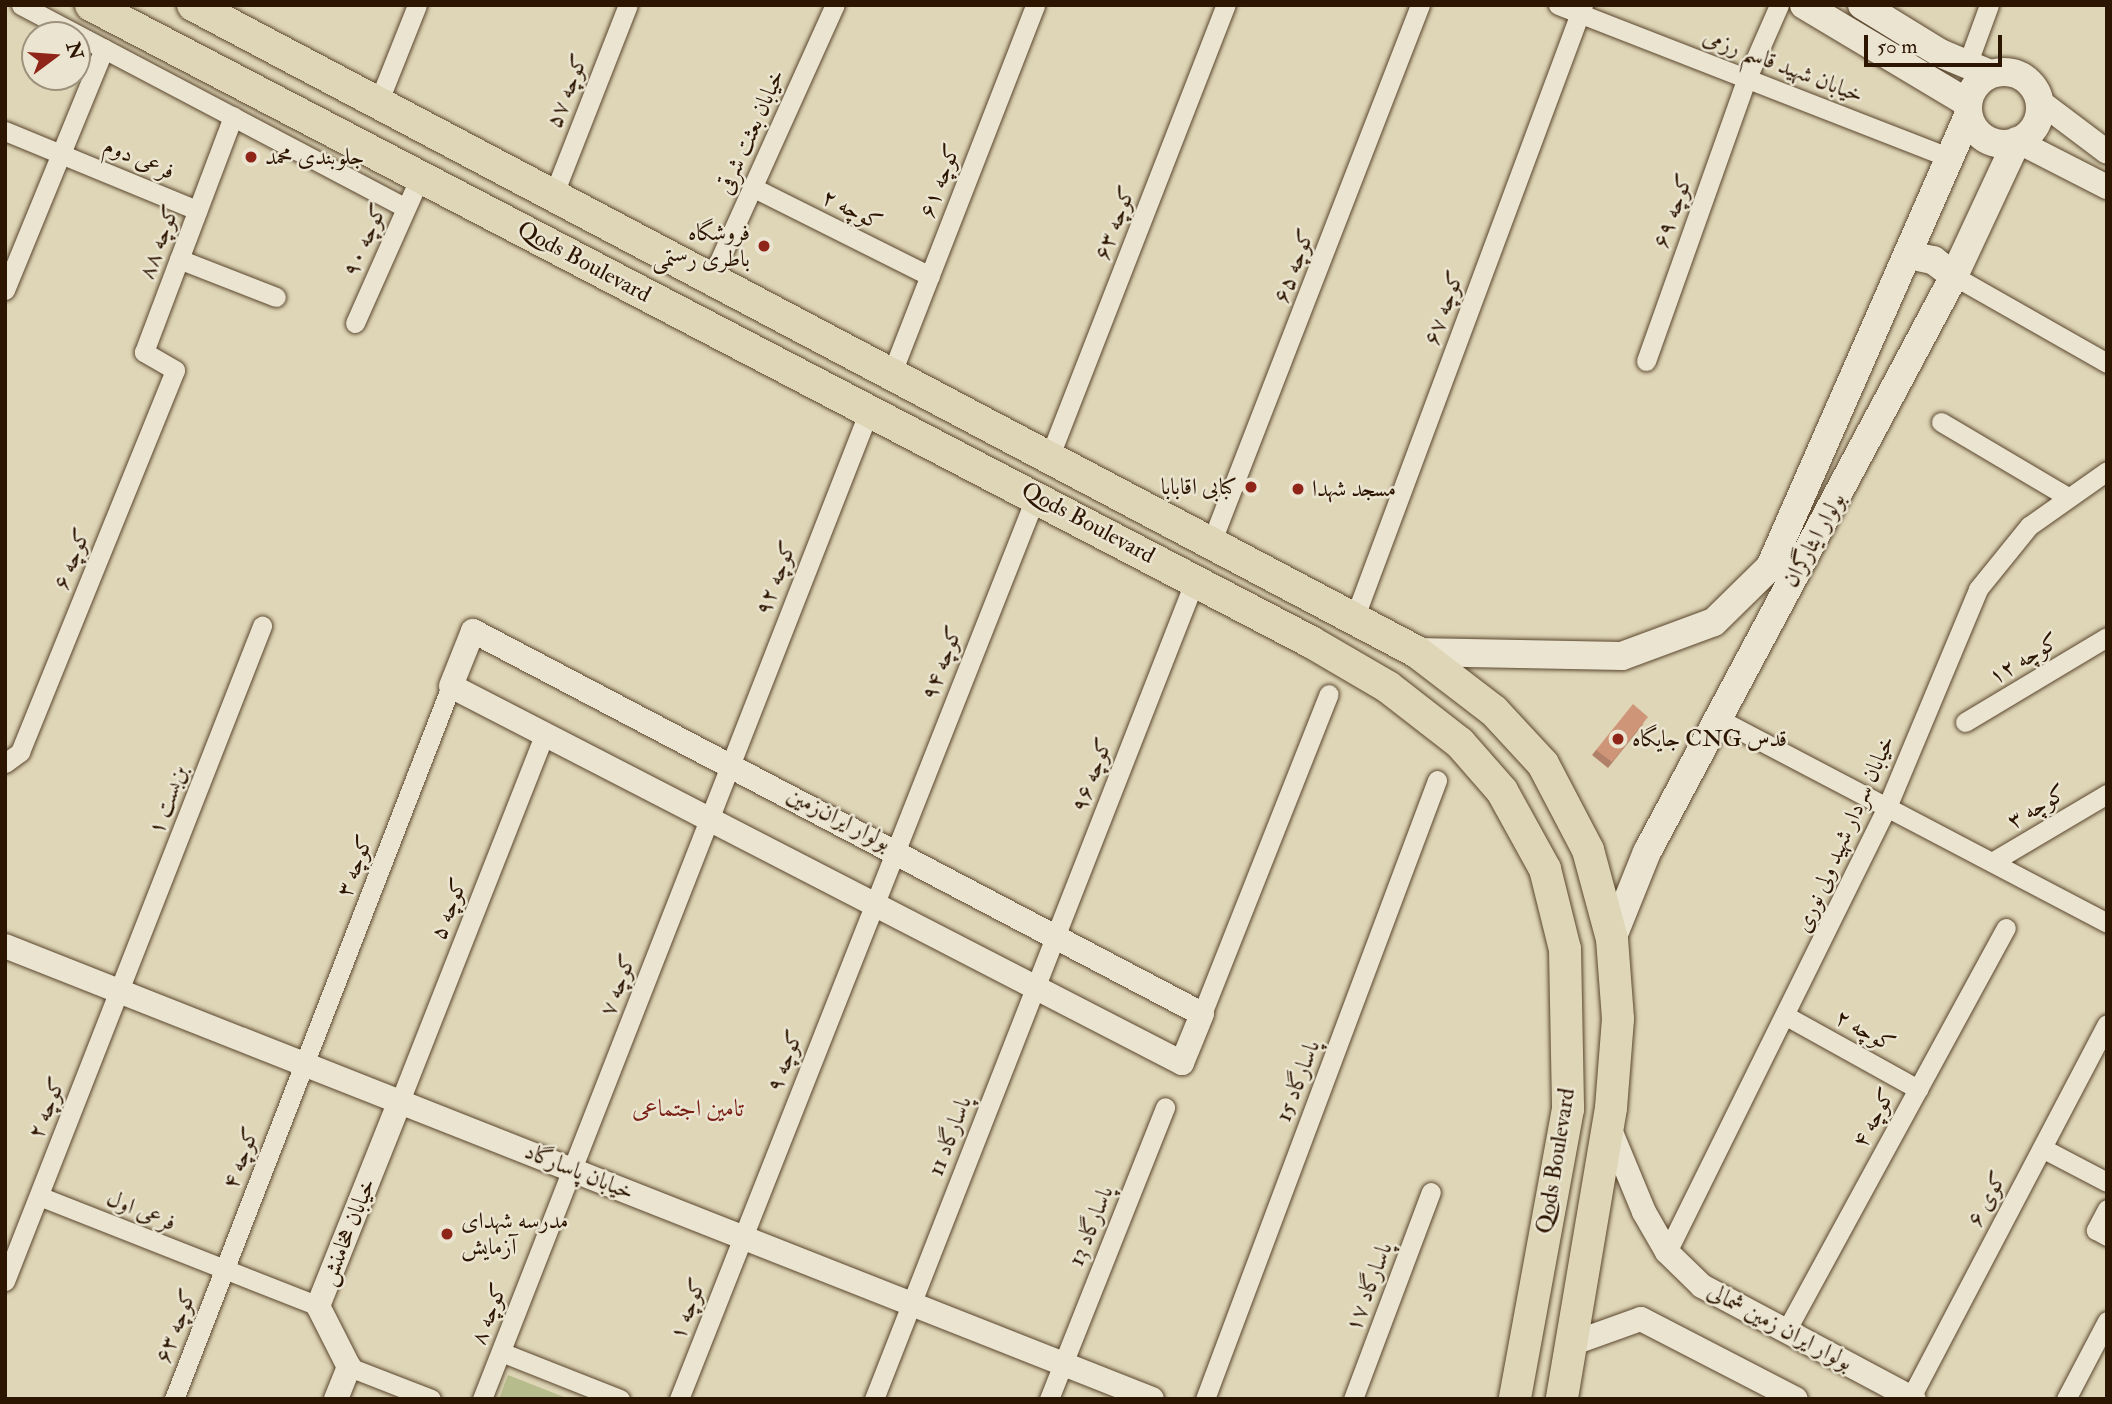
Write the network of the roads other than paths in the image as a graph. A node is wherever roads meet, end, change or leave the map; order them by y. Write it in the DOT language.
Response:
graph roads {
  1 [pos="21,5"];
  2 [pos="91,5"];
  3 [pos="193,5"];
  4 [pos="417,5"];
  5 [pos="628,5"];
  6 [pos="835,5"];
  7 [pos="1035,5"];
  8 [pos="1226,5"];
  9 [pos="1420,5"];
  10 [pos="1558,5"];
  11 [pos="1779,5"];
  12 [pos="1804,5"];
  13 [pos="1862,5"];
  14 [pos="1989,5"];
  15 [pos="1581,10"];
  16 [pos="104,49"];
  17 [pos="1978,69"];
  18 [pos="1747,78"];
  19 [pos="2038,100"];
  20 [pos="378,103"];
  21 [pos="1968,109"];
  22 [pos="233,116"];
  23 [pos="5,131"];
  24 [pos="2080,137"];
  25 [pos="2017,141"];
  26 [pos="2107,152"];
  27 [pos="61,154"];
  28 [pos="1950,158"];
  29 [pos="2065,163"];
  30 [pos="420,177"];
  31 [pos="752,187"];
  32 [pos="2107,187"];
  33 [pos="553,196"];
  34 [pos="406,208"];
  35 [pos="197,210"];
  36 [pos="1909,255"];
  37 [pos="179,259"];
  38 [pos="930,276"];
  39 [pos="1954,276"];
  40 [pos="711,279"];
  41 [pos="5,290"];
  42 [pos="276,297"];
  43 [pos="355,323"];
  44 [pos="1646,361"];
  45 [pos="2107,363"];
  46 [pos="174,368"];
  47 [pos="891,375"];
  48 [pos="869,411"];
  49 [pos="1941,422"];
  50 [pos="1049,458"];
  51 [pos="2107,471"];
  52 [pos="1036,496"];
  53 [pos="2066,496"];
  54 [pos="1211,543"];
  55 [pos="1195,580"];
  56 [pos="1354,619"];
  57 [pos="262,626"];
  58 [pos="2107,637"];
  59 [pos="1417,652"];
  60 [pos="451,686"];
  61 [pos="1329,694"];
  62 [pos="1715,717"];
  63 [pos="1965,722"];
  64 [pos="544,735"];
  65 [pos="5,763"];
  66 [pos="730,764"];
  67 [pos="1437,780"];
  68 [pos="2107,794"];
  69 [pos="1887,807"];
  70 [pos="709,819"];
  71 [pos="896,848"];
  72 [pos="1992,862"];
  73 [pos="873,904"];
  74 [pos="2107,923"];
  75 [pos="2006,928"];
  76 [pos="1056,934"];
  77 [pos="1612,939"];
  78 [pos="5,946"];
  79 [pos="1035,988"];
  80 [pos="120,991"];
  81 [pos="1202,1014"];
  82 [pos="1788,1017"];
  83 [pos="2107,1024"];
  84 [pos="304,1063"];
  85 [pos="1918,1089"];
  86 [pos="400,1101"];
  87 [pos="1165,1107"];
  88 [pos="1608,1124"];
  89 [pos="2042,1148"];
  90 [pos="572,1169"];
  91 [pos="2107,1182"];
  92 [pos="1431,1192"];
  93 [pos="39,1196"];
  94 [pos="2107,1209"];
  95 [pos="743,1236"];
  96 [pos="2107,1236"];
  97 [pos="1667,1252"];
  98 [pos="224,1271"];
  99 [pos="5,1282"];
  100 [pos="911,1303"];
  101 [pos="317,1306"];
  102 [pos="2107,1321"];
  103 [pos="1786,1331"];
  104 [pos="1571,1344"];
  105 [pos="500,1352"];
  106 [pos="1063,1363"];
  107 [pos="349,1367"];
  108 [pos="1913,1398"];
  109 [pos="174,1399"];
  110 [pos="336,1399"];
  111 [pos="431,1399"];
  112 [pos="482,1399"];
  113 [pos="620,1399"];
  114 [pos="679,1399"];
  115 [pos="874,1399"];
  116 [pos="1049,1399"];
  117 [pos="1152,1399"];
  118 [pos="1205,1399"];
  119 [pos="1353,1399"];
  120 [pos="1515,1399"];
  121 [pos="1562,1399"];
  122 [pos="1796,1399"];
  123 [pos="2066,1399"];
  1 -- 16 [label="street"];
  2 -- 30 [label="main road, Qods Boulevard"];
  3 -- 20 [label="main road, Qods Boulevard"];
  4 -- 20 [label="street"];
  5 -- 33 [label="street, کوچه ۵۷"];
  6 -- 31 [label="street, خیابان بعثت شرقی"];
  7 -- 38 [label="street, کوچه ۶۱"];
  8 -- 50 [label="street, کوچه ۶۳"];
  9 -- 54 [label="street, کوچه ۶۵"];
  10 -- 15 [label="street, خیابان شهید قاسم رزمی"];
  11 -- 18 [label="street, کوچه ۶۹"];
  12 -- 21 [label="main road"];
  13 -- 17 [label="main road"];
  14 -- 17 [label="street"];
  15 -- 18 [label="street, خیابان شهید قاسم رزمی"];
  15 -- 56 [label="street, کوچه ۶۷"];
  16 -- 22 [label="street"];
  16 -- 27 [label="street"];
  17 -- 19 [label="main road"];
  17 -- 21 [label="main road"];
  18 -- 28 [label="street, خیابان شهید قاسم رزمی"];
  18 -- 44 [label="street, کوچه ۶۹"];
  19 -- 24 [label="street"];
  19 -- 25 [label="main road"];
  20 -- 33 [label="main road, Qods Boulevard"];
  21 -- 25 [label="main road"];
  21 -- 28 [label="main road, بولوار ایثارگران"];
  22 -- 34 [label="street"];
  22 -- 35 [label="street, کوچه ۸۸"];
  23 -- 27 [label="street"];
  24 -- 26 [label="street"];
  24 -- 29 [label="street"];
  25 -- 29 [label="street"];
  25 -- 39 [label="main road, بولوار ایثارگران"];
  27 -- 35 [label="street, فرعی دوم"];
  27 -- 41 [label="street"];
  28 -- 36 [label="main road, بولوار ایثارگران"];
  29 -- 32 [label="street"];
  30 -- 34 [label="street, کوچه ۹۰"];
  30 -- 48 [label="main road, Qods Boulevard"];
  31 -- 38 [label="street, کوچه ۲"];
  31 -- 40 [label="street, خیابان بعثت شرقی"];
  33 -- 40 [label="main road, Qods Boulevard"];
  34 -- 43 [label="street, کوچه ۹۰"];
  35 -- 37 [label="street, کوچه ۸۸"];
  36 -- 39 [label="main road"];
  36 -- 59 [label="main road, بولوار ایثارگران"];
  37 -- 42 [label="street"];
  37 -- 46 [label="street, کوچه ۸۸"];
  38 -- 47 [label="street, کوچه ۶۱"];
  39 -- 45 [label="street"];
  39 -- 62 [label="main road, بولوار ایثارگران"];
  40 -- 47 [label="main road, Qods Boulevard"];
  46 -- 65 [label="street, کوچه ۶"];
  47 -- 50 [label="main road, Qods Boulevard"];
  48 -- 52 [label="main road, Qods Boulevard"];
  48 -- 66 [label="street, کوچه ۹۲"];
  49 -- 53 [label="street"];
  50 -- 54 [label="main road, Qods Boulevard"];
  51 -- 53 [label="street, خیابان سردار شهید ولی نوری"];
  52 -- 55 [label="main road, Qods Boulevard"];
  52 -- 71 [label="street, کوچه ۹۴"];
  53 -- 69 [label="street, خیابان سردار شهید ولی نوری"];
  54 -- 56 [label="main road, Qods Boulevard"];
  55 -- 76 [label="street, کوچه ۹۶"];
  55 -- 120 [label="main road, Qods Boulevard"];
  56 -- 59 [label="main road, Qods Boulevard"];
  57 -- 80 [label="street, بن‌بست ۱"];
  58 -- 63 [label="street, کوچه ۱۲"];
  59 -- 77 [label="main road, Qods Boulevard"];
  60 -- 64 [label="street"];
  60 -- 66 [label="street, بولوار ایران‌زمین"];
  60 -- 84 [label="street, کوچه ۳"];
  61 -- 81 [label="street"];
  62 -- 69 [label="street"];
  62 -- 77 [label="main road, بولوار ایثارگران"];
  64 -- 70 [label="street"];
  64 -- 86 [label="street, کوچه ۵"];
  66 -- 70 [label="street, کوچه ۹۲"];
  66 -- 71 [label="street, بولوار ایران‌زمین"];
  67 -- 118 [label="street, پاسارگاد 15"];
  68 -- 72 [label="street, کوچه ۳"];
  69 -- 72 [label="street"];
  69 -- 82 [label="street, خیابان سردار شهید ولی نوری"];
  70 -- 73 [label="street"];
  70 -- 90 [label="street, کوچه ۷"];
  71 -- 73 [label="street, کوچه ۹۴"];
  71 -- 76 [label="street, بولوار ایران‌زمین"];
  72 -- 74 [label="street"];
  73 -- 79 [label="street"];
  73 -- 95 [label="street, کوچه ۹"];
  75 -- 85 [label="street, کوچه ۴"];
  76 -- 79 [label="street, کوچه ۹۶"];
  76 -- 81 [label="street, بولوار ایران‌زمین"];
  77 -- 88 [label="main road, Qods Boulevard"];
  78 -- 80 [label="street, خیابان پاسارگاد"];
  79 -- 81 [label="street"];
  79 -- 100 [label="street, پاسارگاد 11"];
  80 -- 84 [label="street, خیابان پاسارگاد"];
  80 -- 93 [label="street, کوچه ۲"];
  82 -- 85 [label="street, کوچه ۲"];
  82 -- 97 [label="street, خیابان سردار شهید ولی نوری"];
  83 -- 89 [label="street, کوی ۶"];
  84 -- 86 [label="street, خیابان پاسارگاد"];
  84 -- 98 [label="street, کوچه ۴"];
  85 -- 103 [label="street, کوچه ۴"];
  86 -- 90 [label="street, خیابان پاسارگاد"];
  86 -- 101 [label="street, خیابان هخامنش"];
  87 -- 106 [label="street, پاسارگاد 13"];
  88 -- 97 [label="street, بولوار ایران زمین شمالی"];
  88 -- 104 [label="main road, Qods Boulevard"];
  89 -- 91 [label="street"];
  89 -- 108 [label="street, کوی ۶"];
  90 -- 95 [label="street, خیابان پاسارگاد"];
  90 -- 105 [label="street, کوچه ۸"];
  92 -- 119 [label="street, پاسارگاد ۱۷"];
  93 -- 98 [label="street, فرعی اول"];
  93 -- 99 [label="street, کوچه ۲"];
  94 -- 96 [label="street"];
  95 -- 100 [label="street, خیابان پاسارگاد"];
  95 -- 114 [label="street, کوچه ۱"];
  97 -- 103 [label="street, بولوار ایران زمین شمالی"];
  98 -- 101 [label="street"];
  98 -- 109 [label="street, کوچه ۶۳"];
  100 -- 106 [label="street, خیابان پاسارگاد"];
  100 -- 115 [label="street"];
  101 -- 107 [label="street, خیابان هخامنش"];
  102 -- 123 [label="street"];
  103 -- 108 [label="street, بولوار ایران زمین شمالی"];
  104 -- 121 [label="main road, Qods Boulevard"];
  104 -- 122 [label="street"];
  105 -- 112 [label="street, کوچه ۸"];
  105 -- 113 [label="street"];
  106 -- 116 [label="street, پاسارگاد 13"];
  106 -- 117 [label="street, خیابان پاسارگاد"];
  107 -- 110 [label="street"];
  107 -- 111 [label="street"];
}
